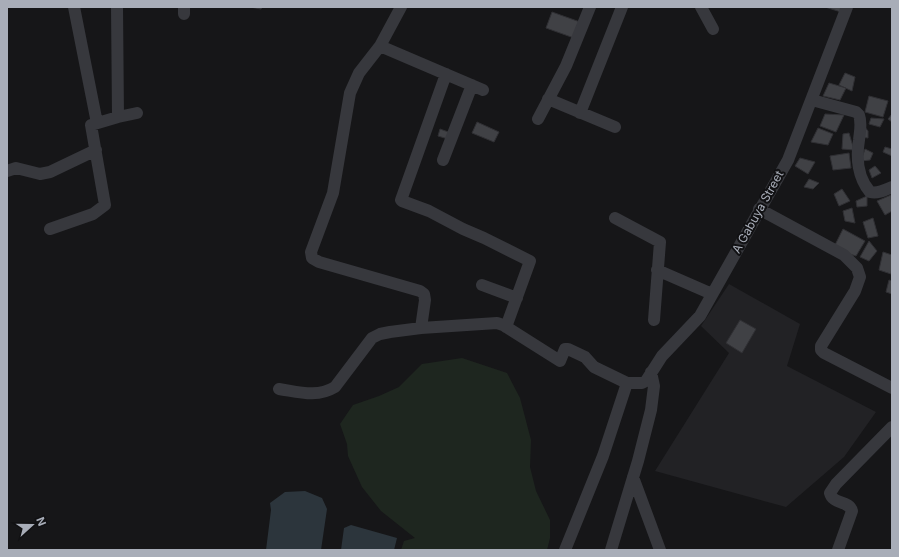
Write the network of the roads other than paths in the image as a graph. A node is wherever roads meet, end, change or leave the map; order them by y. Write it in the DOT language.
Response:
graph roads {
  1 [pos="74,7"];
  2 [pos="117,7"];
  3 [pos="401,7"];
  4 [pos="590,7"];
  5 [pos="622,7"];
  6 [pos="701,7"];
  7 [pos="847,7"];
  8 [pos="713,29"];
  9 [pos="380,46"];
  10 [pos="446,74"];
  11 [pos="472,85"];
  12 [pos="483,90"];
  13 [pos="548,99"];
  14 [pos="812,100"];
  15 [pos="137,113"];
  16 [pos="580,113"];
  17 [pos="118,116"];
  18 [pos="538,118"];
  19 [pos="97,123"];
  20 [pos="614,127"];
  21 [pos="96,150"];
  22 [pos="443,160"];
  23 [pos="7,171"];
  24 [pos="892,187"];
  25 [pos="759,209"];
  26 [pos="615,218"];
  27 [pos="50,229"];
  28 [pos="658,270"];
  29 [pos="482,285"];
  30 [pos="712,294"];
  31 [pos="517,298"];
  32 [pos="654,320"];
  33 [pos="506,327"];
  34 [pos="421,328"];
  35 [pos="651,372"];
  36 [pos="627,383"];
  37 [pos="279,389"];
  38 [pos="892,389"];
  39 [pos="892,427"];
  40 [pos="633,477"];
  41 [pos="565,550"];
  42 [pos="610,550"];
  43 [pos="660,550"];
  44 [pos="838,550"];
  1 -- 19 [label="street"];
  2 -- 17 [label="street"];
  3 -- 9 [label="street"];
  4 -- 13 [label="street"];
  5 -- 16 [label="street"];
  6 -- 8 [label="street"];
  7 -- 14 [label="street, A Gabuya Street"];
  9 -- 10 [label="street"];
  9 -- 34 [label="street"];
  10 -- 11 [label="street"];
  10 -- 31 [label="street"];
  11 -- 12 [label="street"];
  11 -- 22 [label="street"];
  13 -- 16 [label="street"];
  13 -- 18 [label="street"];
  14 -- 24 [label="street"];
  14 -- 25 [label="street, A Gabuya Street"];
  15 -- 17 [label="street"];
  16 -- 20 [label="street"];
  17 -- 19 [label="street"];
  19 -- 21 [label="street"];
  21 -- 23 [label="street"];
  21 -- 27 [label="street"];
  25 -- 30 [label="street, A Gabuya Street"];
  25 -- 38 [label="street"];
  26 -- 28 [label="street"];
  28 -- 30 [label="street"];
  28 -- 32 [label="street"];
  29 -- 31 [label="street"];
  30 -- 35 [label="street, A Gabuya Street"];
  31 -- 33 [label="street"];
  33 -- 34 [label="street"];
  33 -- 36 [label="street"];
  34 -- 37 [label="street"];
  35 -- 36 [label="street, A Gabuya Street"];
  35 -- 40 [label="street"];
  36 -- 41 [label="street"];
  39 -- 44 [label="street"];
  40 -- 42 [label="street"];
  40 -- 43 [label="street"];
}
